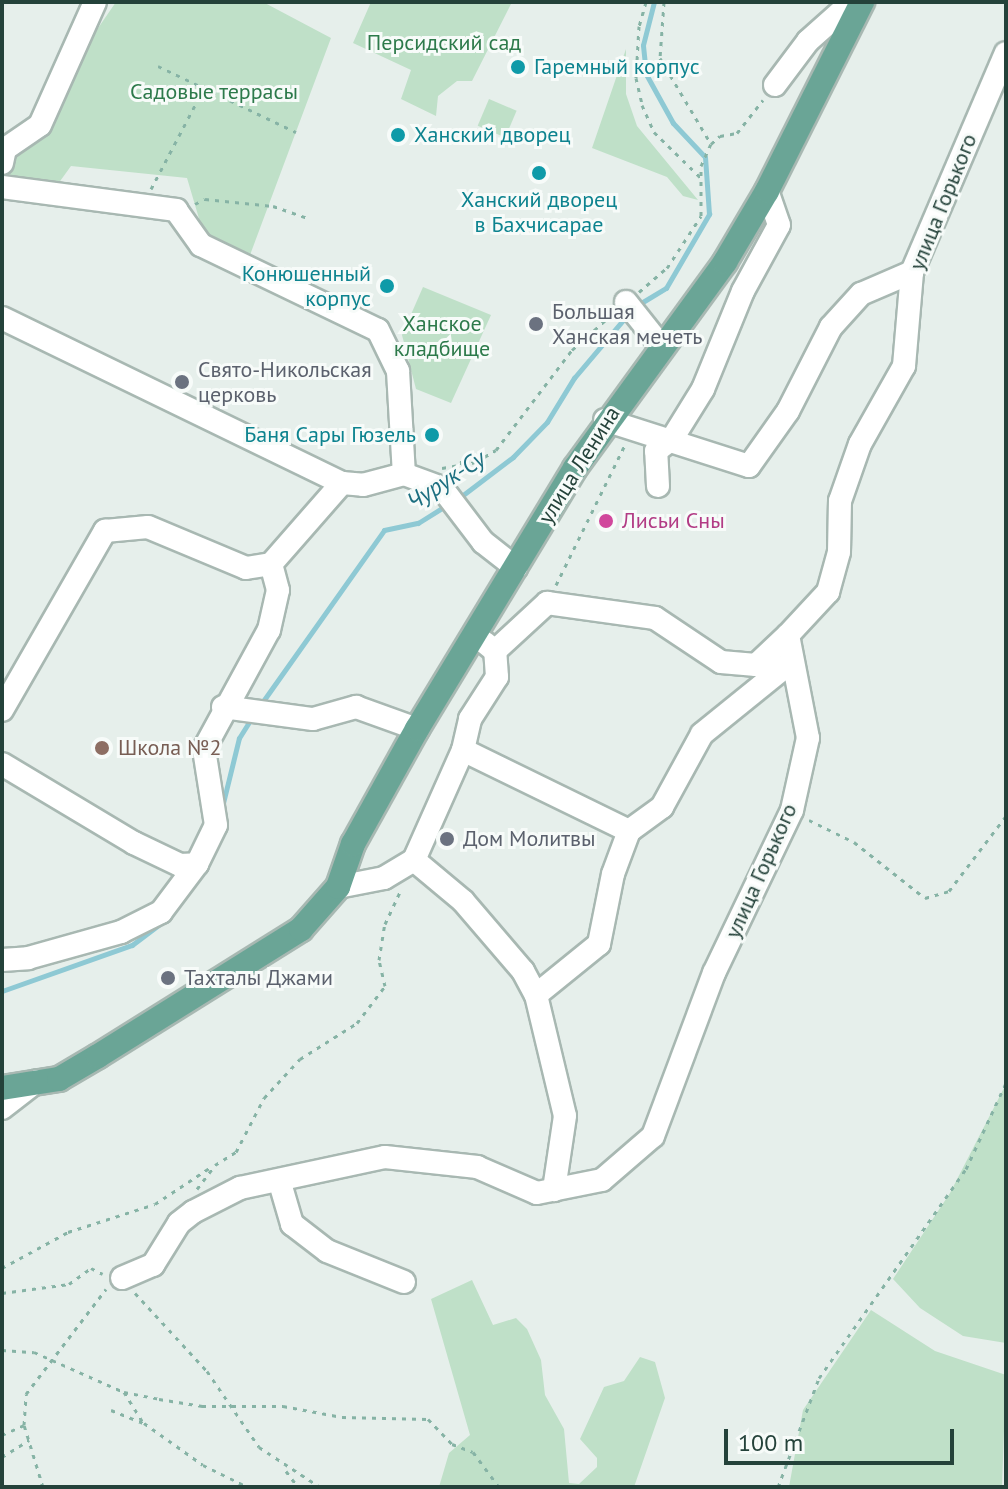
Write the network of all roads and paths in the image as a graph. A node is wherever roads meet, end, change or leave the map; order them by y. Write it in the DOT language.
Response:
graph roads {
  1 [pos="95,2"];
  2 [pos="646,2"];
  3 [pos="664,2"];
  4 [pos="852,2"];
  5 [pos="862,2"];
  6 [pos="1006,53"];
  7 [pos="158,66"];
  8 [pos="775,85"];
  9 [pos="203,90"];
  10 [pos="296,132"];
  11 [pos="711,144"];
  12 [pos="3,149"];
  13 [pos="701,178"];
  14 [pos="2,187"];
  15 [pos="767,191"];
  16 [pos="148,207"];
  17 [pos="176,210"];
  18 [pos="308,218"];
  19 [pos="912,272"];
  20 [pos="632,310"];
  21 [pos="2,318"];
  22 [pos="661,346"];
  23 [pos="605,420"];
  24 [pos="634,428"];
  25 [pos="672,439"];
  26 [pos="462,456"];
  27 [pos="461,465"];
  28 [pos="404,474"];
  29 [pos="439,479"];
  30 [pos="342,483"];
  31 [pos="658,486"];
  32 [pos="271,564"];
  33 [pos="516,568"];
  34 [pos="547,603"];
  35 [pos="474,635"];
  36 [pos="788,635"];
  37 [pos="495,651"];
  38 [pos="791,662"];
  39 [pos="233,706"];
  40 [pos="2,710"];
  41 [pos="417,729"];
  42 [pos="463,750"];
  43 [pos="2,764"];
  44 [pos="792,810"];
  45 [pos="1006,816"];
  46 [pos="629,831"];
  47 [pos="414,860"];
  48 [pos="197,864"];
  49 [pos="338,887"];
  50 [pos="2,960"];
  51 [pos="536,995"];
  52 [pos="37,1081"];
  53 [pos="1006,1083"];
  54 [pos="2,1088"];
  55 [pos="2,1108"];
  56 [pos="215,1165"];
  57 [pos="280,1183"];
  58 [pos="554,1190"];
  59 [pos="194,1194"];
  60 [pos="2,1268"];
  61 [pos="122,1278"];
  62 [pos="404,1282"];
  63 [pos="2,1293"];
  64 [pos="2,1350"];
  65 [pos="51,1357"];
  66 [pos="124,1392"];
  67 [pos="234,1407"];
  68 [pos="111,1410"];
  69 [pos="144,1423"];
  70 [pos="24,1425"];
  71 [pos="2,1435"];
  72 [pos="30,1440"];
  73 [pos="2,1457"];
  74 [pos="284,1468"];
  75 [pos="43,1487"];
  76 [pos="248,1487"];
  77 [pos="298,1487"];
  78 [pos="320,1487"];
  79 [pos="499,1487"];
  80 [pos="778,1487"];
  1 -- 12 [label="street"];
  2 -- 13 [label="path"];
  3 -- 11 [label="path"];
  4 -- 8 [label="street"];
  5 -- 15 [label="main road, улица Ленина"];
  6 -- 19 [label="street, улица Горького"];
  7 -- 9 [label="path"];
  8 -- 11 [label="path"];
  9 -- 10 [label="path"];
  9 -- 16 [label="path"];
  11 -- 13 [label="path"];
  13 -- 20 [label="path"];
  14 -- 16 [label="street"];
  15 -- 22 [label="main road, улица Ленина"];
  15 -- 25 [label="street"];
  16 -- 17 [label="street"];
  17 -- 18 [label="path"];
  17 -- 28 [label="street"];
  19 -- 25 [label="street"];
  19 -- 36 [label="street, улица Горького"];
  20 -- 22 [label="street"];
  20 -- 27 [label="path"];
  21 -- 30 [label="street"];
  22 -- 23 [label="main road, улица Ленина"];
  23 -- 24 [label="street"];
  23 -- 33 [label="main road, улица Ленина"];
  24 -- 25 [label="street"];
  24 -- 34 [label="path"];
  25 -- 31 [label="street"];
  26 -- 27 [label="path"];
  27 -- 29 [label="path"];
  28 -- 29 [label="street"];
  28 -- 30 [label="street"];
  29 -- 33 [label="street"];
  30 -- 32 [label="street"];
  32 -- 39 [label="street"];
  32 -- 40 [label="street"];
  33 -- 35 [label="main road, улица Ленина"];
  34 -- 36 [label="street"];
  34 -- 37 [label="street"];
  35 -- 37 [label="street"];
  35 -- 41 [label="main road, улица Ленина"];
  36 -- 38 [label="street, улица Горького"];
  37 -- 42 [label="street"];
  38 -- 44 [label="street, улица Горького"];
  38 -- 46 [label="street"];
  39 -- 41 [label="street"];
  39 -- 48 [label="street"];
  41 -- 49 [label="main road, улица Ленина"];
  42 -- 46 [label="street"];
  42 -- 47 [label="street"];
  43 -- 48 [label="street"];
  44 -- 45 [label="path"];
  44 -- 58 [label="street, улица Горького"];
  46 -- 51 [label="street"];
  47 -- 49 [label="street"];
  47 -- 51 [label="street"];
  47 -- 56 [label="path"];
  48 -- 50 [label="street"];
  49 -- 52 [label="main road, улица Ленина"];
  51 -- 58 [label="street"];
  52 -- 54 [label="main road, улица Ленина"];
  52 -- 55 [label="street"];
  53 -- 80 [label="path"];
  56 -- 59 [label="path"];
  56 -- 60 [label="path"];
  57 -- 58 [label="street"];
  57 -- 61 [label="street"];
  57 -- 62 [label="street"];
  61 -- 67 [label="path"];
  63 -- 65 [label="path"];
  64 -- 65 [label="path"];
  65 -- 66 [label="path"];
  65 -- 70 [label="path"];
  66 -- 67 [label="path"];
  66 -- 69 [label="path"];
  67 -- 74 [label="path"];
  67 -- 79 [label="path"];
  68 -- 69 [label="path"];
  69 -- 76 [label="path"];
  70 -- 71 [label="path"];
  70 -- 72 [label="path"];
  72 -- 73 [label="path"];
  72 -- 75 [label="path"];
  74 -- 77 [label="path"];
  74 -- 78 [label="path"];
}
